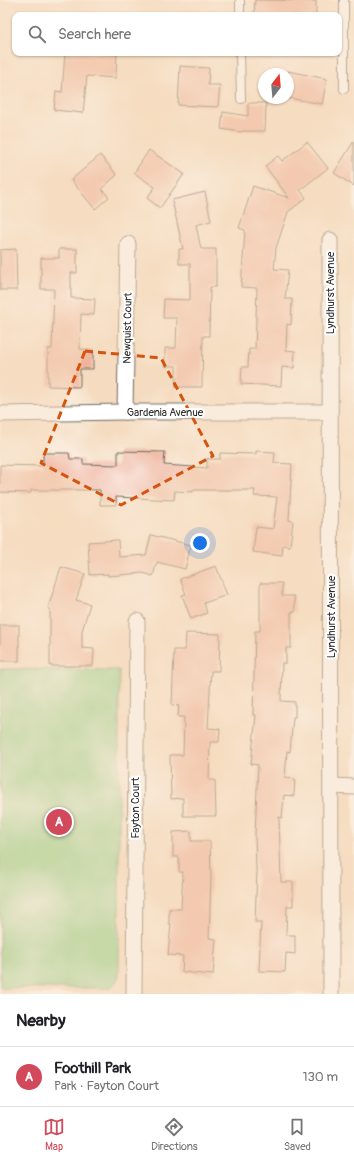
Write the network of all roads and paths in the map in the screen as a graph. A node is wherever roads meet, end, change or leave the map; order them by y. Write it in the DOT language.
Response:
graph roads {
  1 [pos="240,0"];
  2 [pos="344,0"];
  3 [pos="240,12"];
  4 [pos="240,56"];
  5 [pos="344,89"];
  6 [pos="241,99"];
  7 [pos="330,240"];
  8 [pos="128,244"];
  9 [pos="125,412"];
  10 [pos="329,412"];
  11 [pos="0,414"];
  12 [pos="137,621"];
  13 [pos="331,786"];
  14 [pos="354,787"];
  15 [pos="134,994"];
  16 [pos="331,994"];
  1 -- 3 [label="lane"];
  2 -- 5 [label="lane"];
  4 -- 6 [label="lane"];
  7 -- 10 [label="street, Lyndhurst Avenue"];
  8 -- 9 [label="street, Newquist Court"];
  9 -- 10 [label="street, Gardenia Avenue"];
  9 -- 11 [label="street, Gardenia Avenue"];
  10 -- 13 [label="street, Lyndhurst Avenue"];
  12 -- 15 [label="street, Fayton Court"];
  13 -- 14 [label="street"];
  13 -- 16 [label="street, Lyndhurst Avenue"];
}
